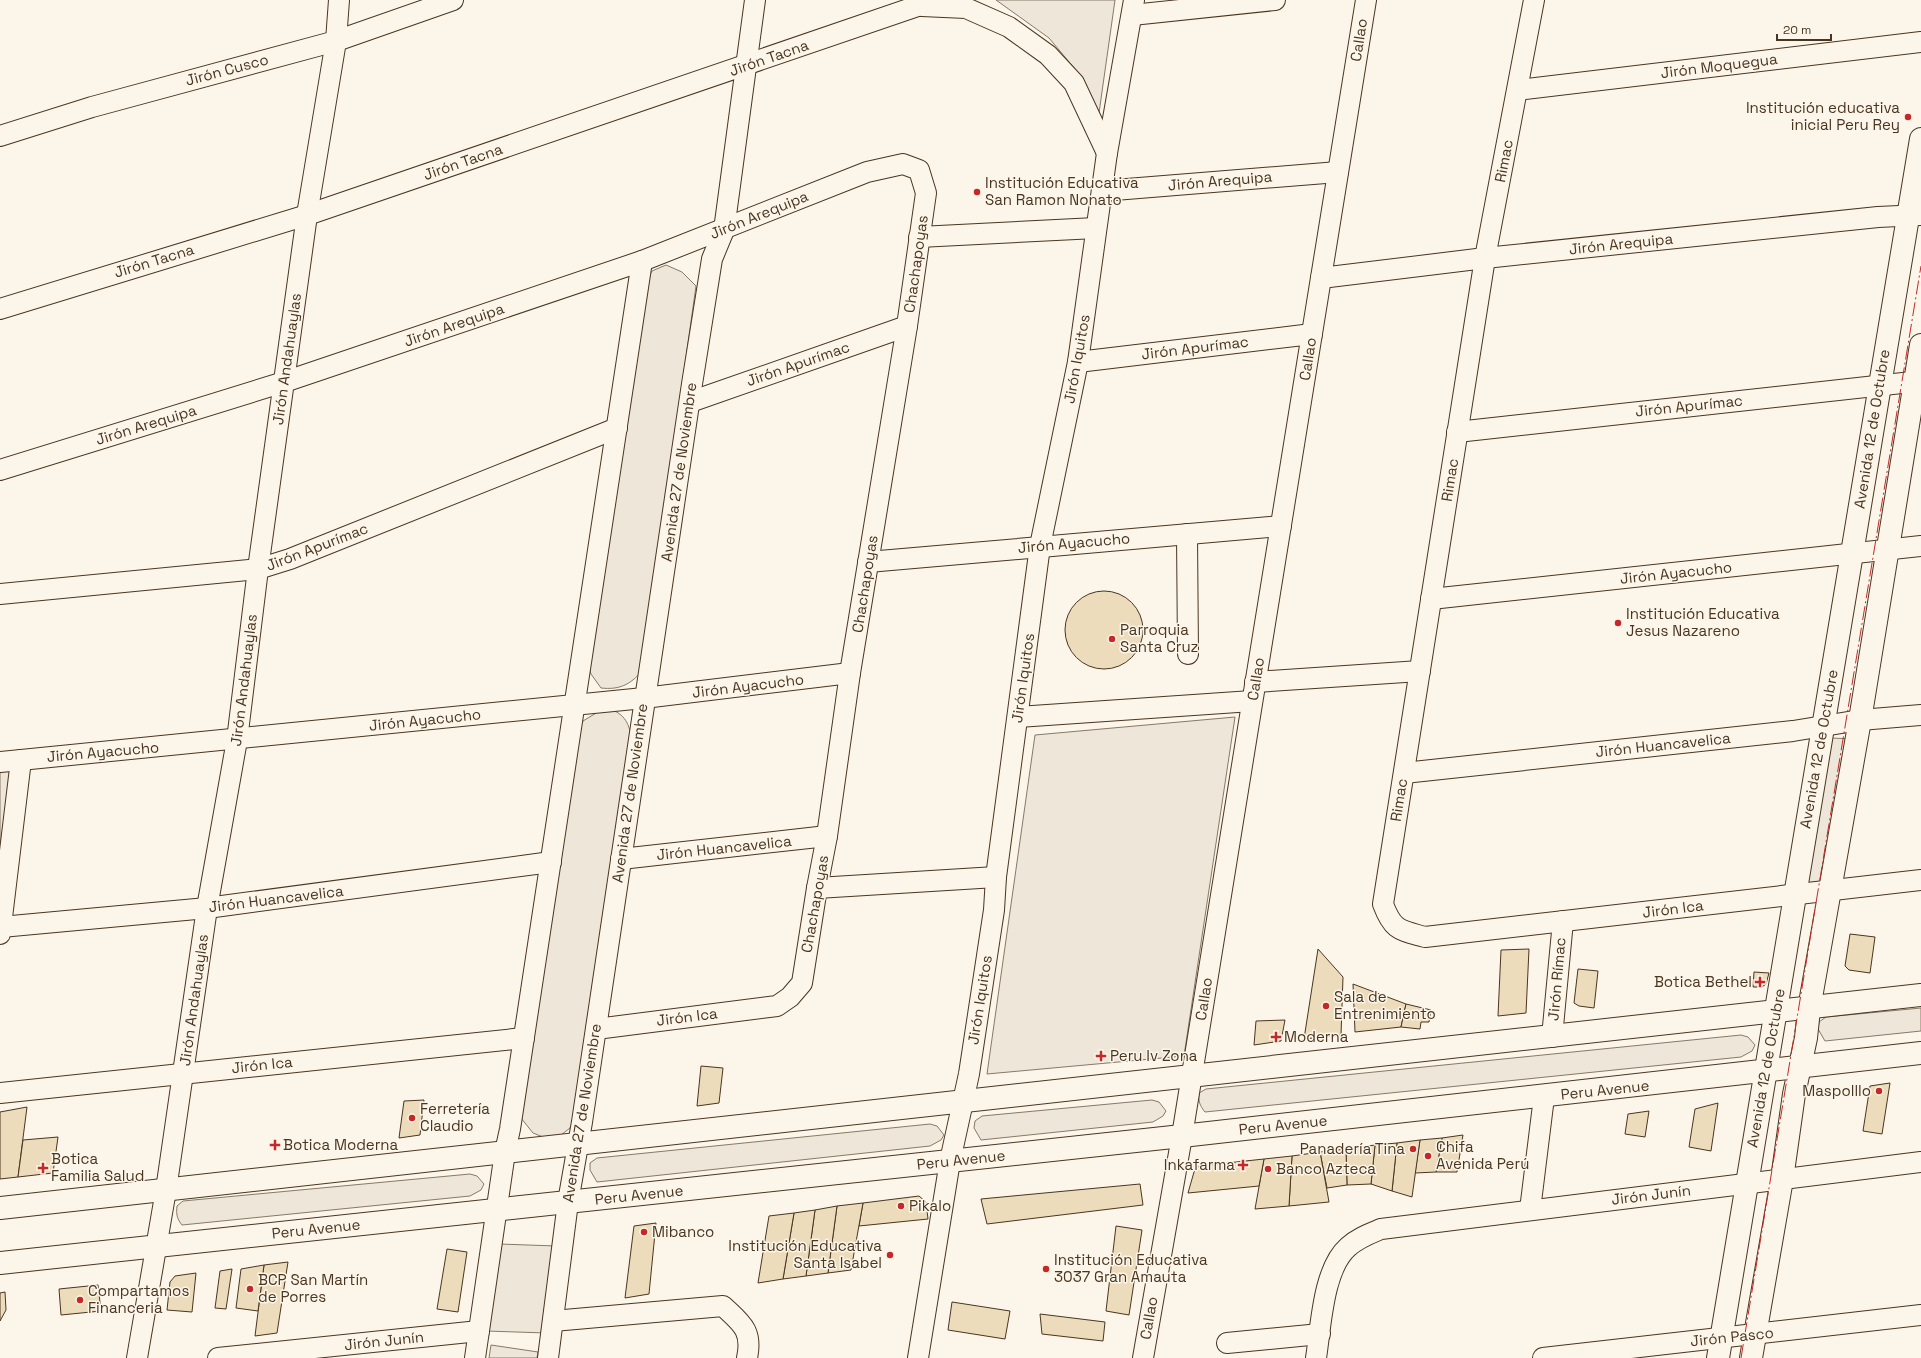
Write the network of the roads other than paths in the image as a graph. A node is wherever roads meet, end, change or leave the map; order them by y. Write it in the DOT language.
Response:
graph roads {
  1 [pos="339,0"];
  2 [pos="453,0"];
  3 [pos="755,0"];
  4 [pos="1275,0"];
  5 [pos="1366,0"];
  6 [pos="1534,0"];
  7 [pos="928,3"];
  8 [pos="1134,8"];
  9 [pos="336,41"];
  10 [pos="1921,42"];
  11 [pos="745,66"];
  12 [pos="1518,90"];
  13 [pos="0,136"];
  14 [pos="1921,139"];
  15 [pos="1107,153"];
  16 [pos="903,164"];
  17 [pos="1338,172"];
  18 [pos="1102,191"];
  19 [pos="307,215"];
  20 [pos="1915,216"];
  21 [pos="1096,228"];
  22 [pos="724,230"];
  23 [pos="919,237"];
  24 [pos="1485,258"];
  25 [pos="642,261"];
  26 [pos="1321,278"];
  27 [pos="0,309"];
  28 [pos="907,326"];
  29 [pos="1312,334"];
  30 [pos="1921,345"];
  31 [pos="1078,362"];
  32 [pos="1918,381"];
  33 [pos="284,382"];
  34 [pos="1879,386"];
  35 [pos="690,402"];
  36 [pos="617,428"];
  37 [pos="1457,432"];
  38 [pos="0,470"];
  39 [pos="1280,526"];
  40 [pos="1186,534"];
  41 [pos="1040,546"];
  42 [pos="1921,546"];
  43 [pos="1888,549"];
  44 [pos="1852,552"];
  45 [pos="868,562"];
  46 [pos="258,569"];
  47 [pos="0,594"];
  48 [pos="1431,599"];
  49 [pos="1188,654"];
  50 [pos="1420,671"];
  51 [pos="850,673"];
  52 [pos="1255,682"];
  53 [pos="644,698"];
  54 [pos="1252,701"];
  55 [pos="575,704"];
  56 [pos="1921,715"];
  57 [pos="1018,717"];
  58 [pos="1860,720"];
  59 [pos="1823,726"];
  60 [pos="237,740"];
  61 [pos="21,760"];
  62 [pos="0,762"];
  63 [pos="1404,773"];
  64 [pos="827,836"];
  65 [pos="621,859"];
  66 [pos="551,862"];
  67 [pos="996,877"];
  68 [pos="1921,880"];
  69 [pos="816,888"];
  70 [pos="1829,891"];
  71 [pos="1794,895"];
  72 [pos="207,908"];
  73 [pos="1563,921"];
  74 [pos="0,930"];
  75 [pos="1425,937"];
  76 [pos="1921,995"];
  77 [pos="777,1006"];
  78 [pos="1809,1009"];
  79 [pos="1775,1013"];
  80 [pos="596,1029"];
  81 [pos="1552,1037"];
  82 [pos="524,1038"];
  83 [pos="1921,1053"];
  84 [pos="1801,1067"];
  85 [pos="1765,1072"];
  86 [pos="184,1073"];
  87 [pos="1190,1077"];
  88 [pos="0,1093"];
  89 [pos="1544,1097"];
  90 [pos="962,1102"];
  91 [pos="1182,1136"];
  92 [pos="578,1144"];
  93 [pos="505,1152"];
  94 [pos="950,1161"];
  95 [pos="1921,1162"];
  96 [pos="1782,1179"];
  97 [pos="1747,1182"];
  98 [pos="166,1190"];
  99 [pos="568,1202"];
  100 [pos="0,1208"];
  101 [pos="497,1210"];
  102 [pos="1530,1210"];
  103 [pos="156,1246"];
  104 [pos="0,1263"];
  105 [pos="1921,1316"];
  106 [pos="553,1321"];
  107 [pos="479,1330"];
  108 [pos="1320,1334"];
  109 [pos="1755,1334"];
  110 [pos="1227,1343"];
  111 [pos="1719,1348"];
  112 [pos="748,1353"];
  113 [pos="137,1358"];
  114 [pos="218,1358"];
  115 [pos="475,1358"];
  116 [pos="548,1358"];
  117 [pos="918,1358"];
  118 [pos="1142,1358"];
  119 [pos="1316,1358"];
  120 [pos="1543,1358"];
  121 [pos="1751,1358"];
  1 -- 9 [label="street, Jirón Andahuaylas"];
  2 -- 9 [label="street, Jirón Cusco"];
  3 -- 11 [label="street, Avenida 27 de Noviembre"];
  4 -- 8 [label="street"];
  5 -- 17 [label="street, Callao"];
  6 -- 12 [label="street, Rimac"];
  7 -- 11 [label="street, Jirón Tacna"];
  7 -- 15 [label="street, Jirón Tacna"];
  8 -- 15 [label="street, Jirón Iquitos"];
  9 -- 13 [label="street, Jirón Cusco"];
  9 -- 19 [label="street, Jirón Andahuaylas"];
  10 -- 12 [label="street, Jirón Moquegua"];
  11 -- 19 [label="street, Jirón Tacna"];
  11 -- 22 [label="street, Avenida 27 de Noviembre"];
  12 -- 24 [label="street, Rimac"];
  14 -- 20 [label="main road, Avenida 12 de Octubre"];
  15 -- 18 [label="street, Jirón Iquitos"];
  16 -- 22 [label="street, Jirón Arequipa"];
  16 -- 23 [label="street, Chachapoyas"];
  17 -- 18 [label="street, Jirón Arequipa"];
  17 -- 26 [label="street, Callao"];
  18 -- 21 [label="street, Jirón Iquitos"];
  19 -- 27 [label="street, Jirón Tacna"];
  19 -- 33 [label="street, Jirón Andahuaylas"];
  20 -- 24 [label="street, Jirón Arequipa"];
  20 -- 34 [label="main road, Avenida 12 de Octubre"];
  21 -- 23 [label="street"];
  21 -- 31 [label="street, Jirón Iquitos"];
  22 -- 25 [label="street, Jirón Arequipa"];
  22 -- 35 [label="street, Avenida 27 de Noviembre"];
  23 -- 28 [label="street, Chachapoyas"];
  24 -- 26 [label="street, Jirón Arequipa"];
  24 -- 37 [label="street, Rimac"];
  25 -- 33 [label="street, Jirón Arequipa"];
  25 -- 36 [label="street"];
  26 -- 29 [label="street, Callao"];
  28 -- 35 [label="street, Jirón Apurímac"];
  28 -- 45 [label="street, Chachapoyas"];
  29 -- 31 [label="street, Jirón Apurímac"];
  29 -- 39 [label="street, Callao"];
  30 -- 32 [label="main road"];
  31 -- 41 [label="street, Jirón Iquitos"];
  32 -- 34 [label="street, Jirón Apurímac"];
  32 -- 43 [label="main road"];
  33 -- 38 [label="street, Jirón Arequipa"];
  33 -- 46 [label="street, Jirón Andahuaylas"];
  34 -- 37 [label="street, Jirón Apurímac"];
  34 -- 44 [label="main road, Avenida 12 de Octubre"];
  35 -- 53 [label="street, Avenida 27 de Noviembre"];
  36 -- 46 [label="street, Jirón Apurímac"];
  36 -- 55 [label="street"];
  37 -- 48 [label="street, Rimac"];
  39 -- 40 [label="street, Jirón Ayacucho"];
  39 -- 52 [label="street, Callao"];
  40 -- 41 [label="street, Jirón Ayacucho"];
  40 -- 49 [label="street"];
  41 -- 45 [label="street, Jirón Ayacucho"];
  41 -- 57 [label="street, Jirón Iquitos"];
  42 -- 43 [label="street, Jirón Ayacucho"];
  43 -- 44 [label="street, Jirón Ayacucho"];
  43 -- 58 [label="main road"];
  44 -- 48 [label="street, Jirón Ayacucho"];
  44 -- 59 [label="main road, Avenida 12 de Octubre"];
  45 -- 51 [label="street, Chachapoyas"];
  46 -- 47 [label="street, Jirón Apurímac"];
  46 -- 60 [label="street, Jirón Andahuaylas"];
  48 -- 50 [label="street, Rimac"];
  50 -- 52 [label="street"];
  50 -- 63 [label="street, Rimac"];
  51 -- 53 [label="street, Jirón Ayacucho"];
  51 -- 64 [label="street, Chachapoyas"];
  52 -- 54 [label="street, Callao"];
  53 -- 55 [label="street, Jirón Ayacucho"];
  53 -- 65 [label="street, Avenida 27 de Noviembre"];
  54 -- 57 [label="street"];
  54 -- 87 [label="street, Callao"];
  55 -- 60 [label="street, Jirón Ayacucho"];
  55 -- 66 [label="street"];
  56 -- 58 [label="street, Jirón Huancavelica"];
  57 -- 67 [label="street, Jirón Iquitos"];
  58 -- 59 [label="street, Jirón Huancavelica"];
  58 -- 70 [label="main road"];
  59 -- 63 [label="street, Jirón Huancavelica"];
  59 -- 71 [label="main road, Avenida 12 de Octubre"];
  60 -- 61 [label="street, Jirón Ayacucho"];
  60 -- 72 [label="street, Jirón Andahuaylas"];
  61 -- 62 [label="street, Jirón Ayacucho"];
  61 -- 74 [label="street"];
  63 -- 75 [label="street, Rimac"];
  64 -- 65 [label="street, Jirón Huancavelica"];
  64 -- 69 [label="street, Chachapoyas"];
  65 -- 80 [label="street, Avenida 27 de Noviembre"];
  66 -- 72 [label="street, Jirón Huancavelica"];
  66 -- 82 [label="street"];
  67 -- 69 [label="street"];
  67 -- 90 [label="street, Jirón Iquitos"];
  68 -- 70 [label="street, Jirón Ica"];
  69 -- 77 [label="street, Chachapoyas"];
  70 -- 71 [label="street, Jirón Ica"];
  70 -- 78 [label="main road"];
  71 -- 73 [label="street, Jirón Ica"];
  71 -- 79 [label="main road, Avenida 12 de Octubre"];
  72 -- 74 [label="street, Jirón Huancavelica"];
  72 -- 86 [label="street, Jirón Andahuaylas"];
  73 -- 75 [label="street, Jirón Ica"];
  73 -- 81 [label="street, Jirón Rímac"];
  76 -- 78 [label="main road"];
  77 -- 80 [label="street, Jirón Ica"];
  78 -- 79 [label="main road"];
  78 -- 84 [label="main road"];
  79 -- 81 [label="main road"];
  79 -- 85 [label="main road, Avenida 12 de Octubre"];
  80 -- 92 [label="street, Avenida 27 de Noviembre"];
  81 -- 87 [label="main road"];
  82 -- 86 [label="street, Jirón Ica"];
  82 -- 93 [label="street"];
  83 -- 84 [label="main road, Peru Avenue"];
  84 -- 85 [label="main road, Peru Avenue"];
  84 -- 96 [label="main road"];
  85 -- 89 [label="main road, Peru Avenue"];
  85 -- 97 [label="main road, Avenida 12 de Octubre"];
  86 -- 88 [label="street, Jirón Ica"];
  86 -- 98 [label="street, Jirón Andahuaylas"];
  87 -- 90 [label="main road"];
  87 -- 91 [label="street, Callao"];
  89 -- 91 [label="main road, Peru Avenue"];
  89 -- 102 [label="street"];
  90 -- 92 [label="main road"];
  90 -- 94 [label="street, Jirón Iquitos"];
  91 -- 94 [label="main road, Peru Avenue"];
  91 -- 118 [label="street, Callao"];
  92 -- 93 [label="main road"];
  92 -- 99 [label="street, Avenida 27 de Noviembre"];
  93 -- 98 [label="main road"];
  93 -- 101 [label="street"];
  94 -- 99 [label="main road, Peru Avenue"];
  94 -- 117 [label="street, Jirón Iquitos"];
  95 -- 96 [label="street, Jirón Junín"];
  96 -- 97 [label="street, Jirón Junín"];
  96 -- 109 [label="main road"];
  97 -- 102 [label="street, Jirón Junín"];
  97 -- 111 [label="main road, Avenida 12 de Octubre"];
  98 -- 100 [label="main road"];
  98 -- 103 [label="street, Jirón Andahuaylas"];
  99 -- 101 [label="main road, Peru Avenue"];
  99 -- 106 [label="street, Avenida 27 de Noviembre"];
  101 -- 103 [label="main road, Peru Avenue"];
  101 -- 107 [label="street"];
  102 -- 108 [label="street, Jirón Junín"];
  103 -- 104 [label="main road, Peru Avenue"];
  103 -- 113 [label="street, Jirón Andahuaylas"];
  105 -- 109 [label="street, Jirón Pasco"];
  106 -- 112 [label="street"];
  106 -- 116 [label="street, Avenida 27 de Noviembre"];
  107 -- 114 [label="street, Jirón Junín"];
  107 -- 115 [label="street"];
  108 -- 110 [label="street"];
  108 -- 119 [label="street"];
  109 -- 111 [label="street, Jirón Pasco"];
  109 -- 121 [label="main road"];
  111 -- 120 [label="street, Jirón Pasco"];
}
